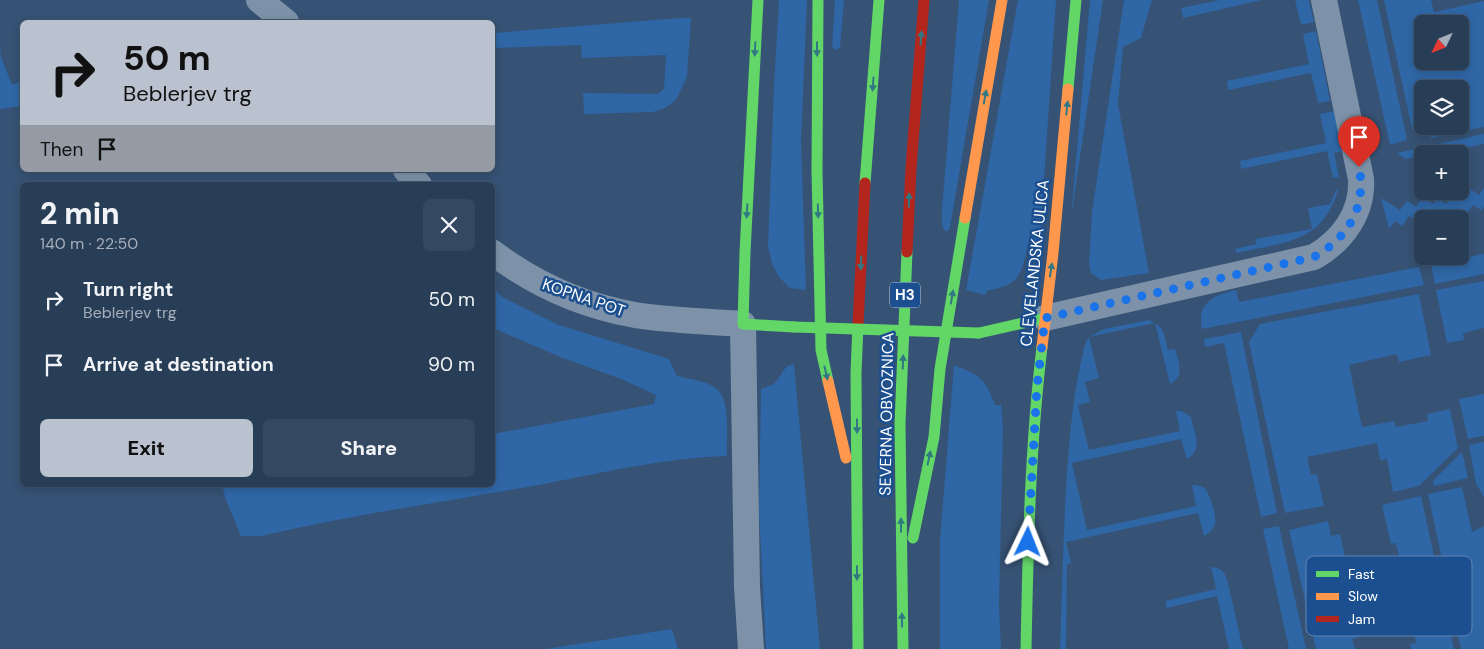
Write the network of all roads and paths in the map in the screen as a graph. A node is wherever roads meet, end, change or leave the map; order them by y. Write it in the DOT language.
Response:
graph roads {
  1 [pos="259,0"];
  2 [pos="758,0"];
  3 [pos="818,0"];
  4 [pos="879,0"];
  5 [pos="924,0"];
  6 [pos="1002,0"];
  7 [pos="1076,0"];
  8 [pos="1324,0"];
  9 [pos="284,20"];
  10 [pos="408,172"];
  11 [pos="416,182"];
  12 [pos="495,254"];
  13 [pos="1045,318"];
  14 [pos="743,324"];
  15 [pos="857,507"];
  16 [pos="902,591"];
  17 [pos="750,649"];
  18 [pos="858,649"];
  19 [pos="903,649"];
  20 [pos="1026,649"];
  1 -- 9 [label="street"];
  2 -- 14 [label="main road, one-way"];
  3 -- 15 [label="main road, one-way"];
  4 -- 15 [label="main road, SEVERNA OBVOZNICA, one-way"];
  16 -- 5 [label="main road, SEVERNA OBVOZNICA / H3, one-way"];
  16 -- 6 [label="main road, one-way"];
  13 -- 7 [label="main road, CLEVELANDSKA ULICA, one-way"];
  8 -- 13 [label="street"];
  10 -- 11 [label="street"];
  12 -- 14 [label="street, KOPNA POT"];
  13 -- 14 [label="main road, bridge"];
  13 -- 20 [label="main road, CLEVELANDSKA ULICA"];
  14 -- 17 [label="street"];
  15 -- 18 [label="main road, SEVERNA OBVOZNICA, one-way"];
  19 -- 16 [label="main road, SEVERNA OBVOZNICA / H3, one-way"];
}
